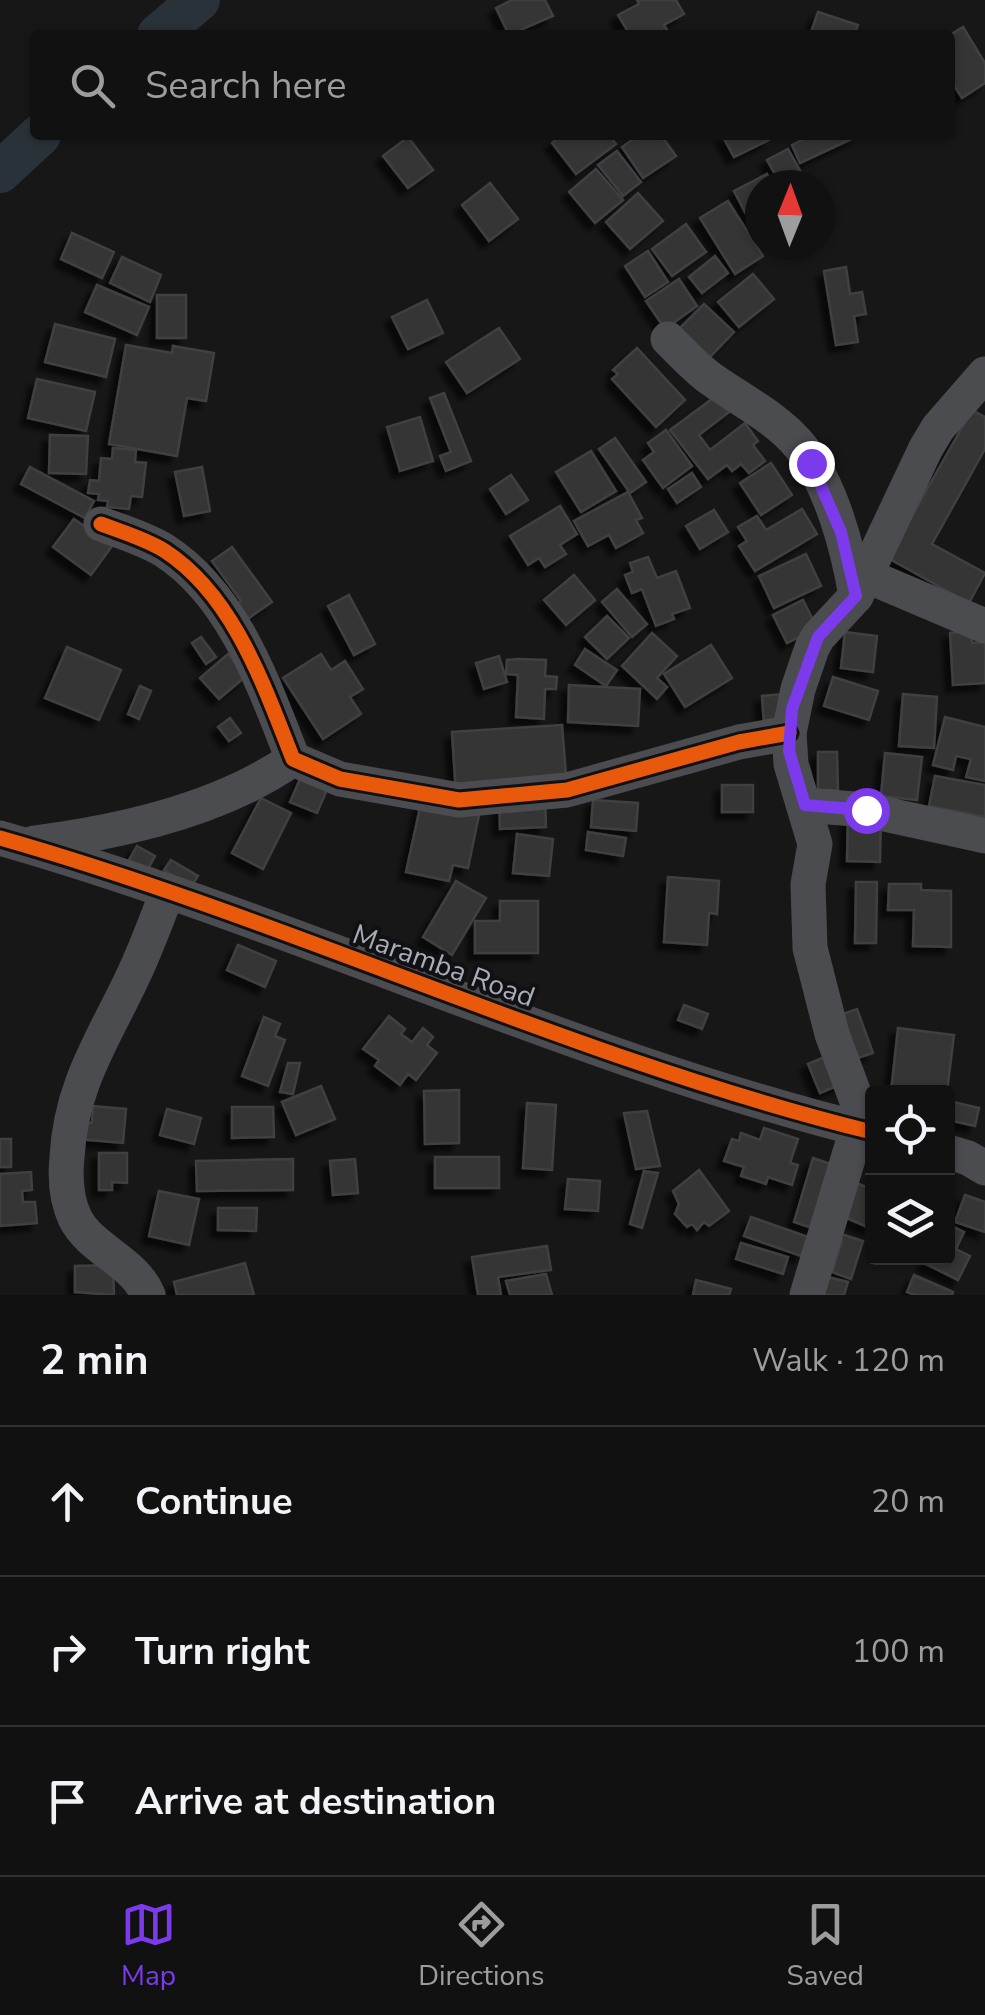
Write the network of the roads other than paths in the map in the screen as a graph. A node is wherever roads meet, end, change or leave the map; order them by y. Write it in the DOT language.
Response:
graph roads {
  1 [pos="668,340"];
  2 [pos="985,374"];
  3 [pos="101,524"];
  4 [pos="861,586"];
  5 [pos="985,626"];
  6 [pos="789,733"];
  7 [pos="292,759"];
  8 [pos="805,805"];
  9 [pos="985,836"];
  10 [pos="12,841"];
  11 [pos="167,893"];
  12 [pos="865,1127"];
  13 [pos="865,1130"];
  14 [pos="865,1133"];
  15 [pos="955,1154"];
  16 [pos="985,1168"];
  17 [pos="148,1295"];
  18 [pos="807,1295"];
  1 -- 4 [label="street"];
  2 -- 4 [label="street"];
  3 -- 7 [label="street"];
  4 -- 5 [label="street"];
  4 -- 6 [label="street"];
  6 -- 7 [label="street"];
  6 -- 8 [label="street"];
  7 -- 10 [label="street"];
  8 -- 9 [label="street"];
  8 -- 12 [label="street"];
  10 -- 11 [label="street, Maramba Road"];
  11 -- 13 [label="street, Maramba Road"];
  11 -- 17 [label="street"];
  14 -- 18 [label="street"];
  15 -- 16 [label="street"];
}
